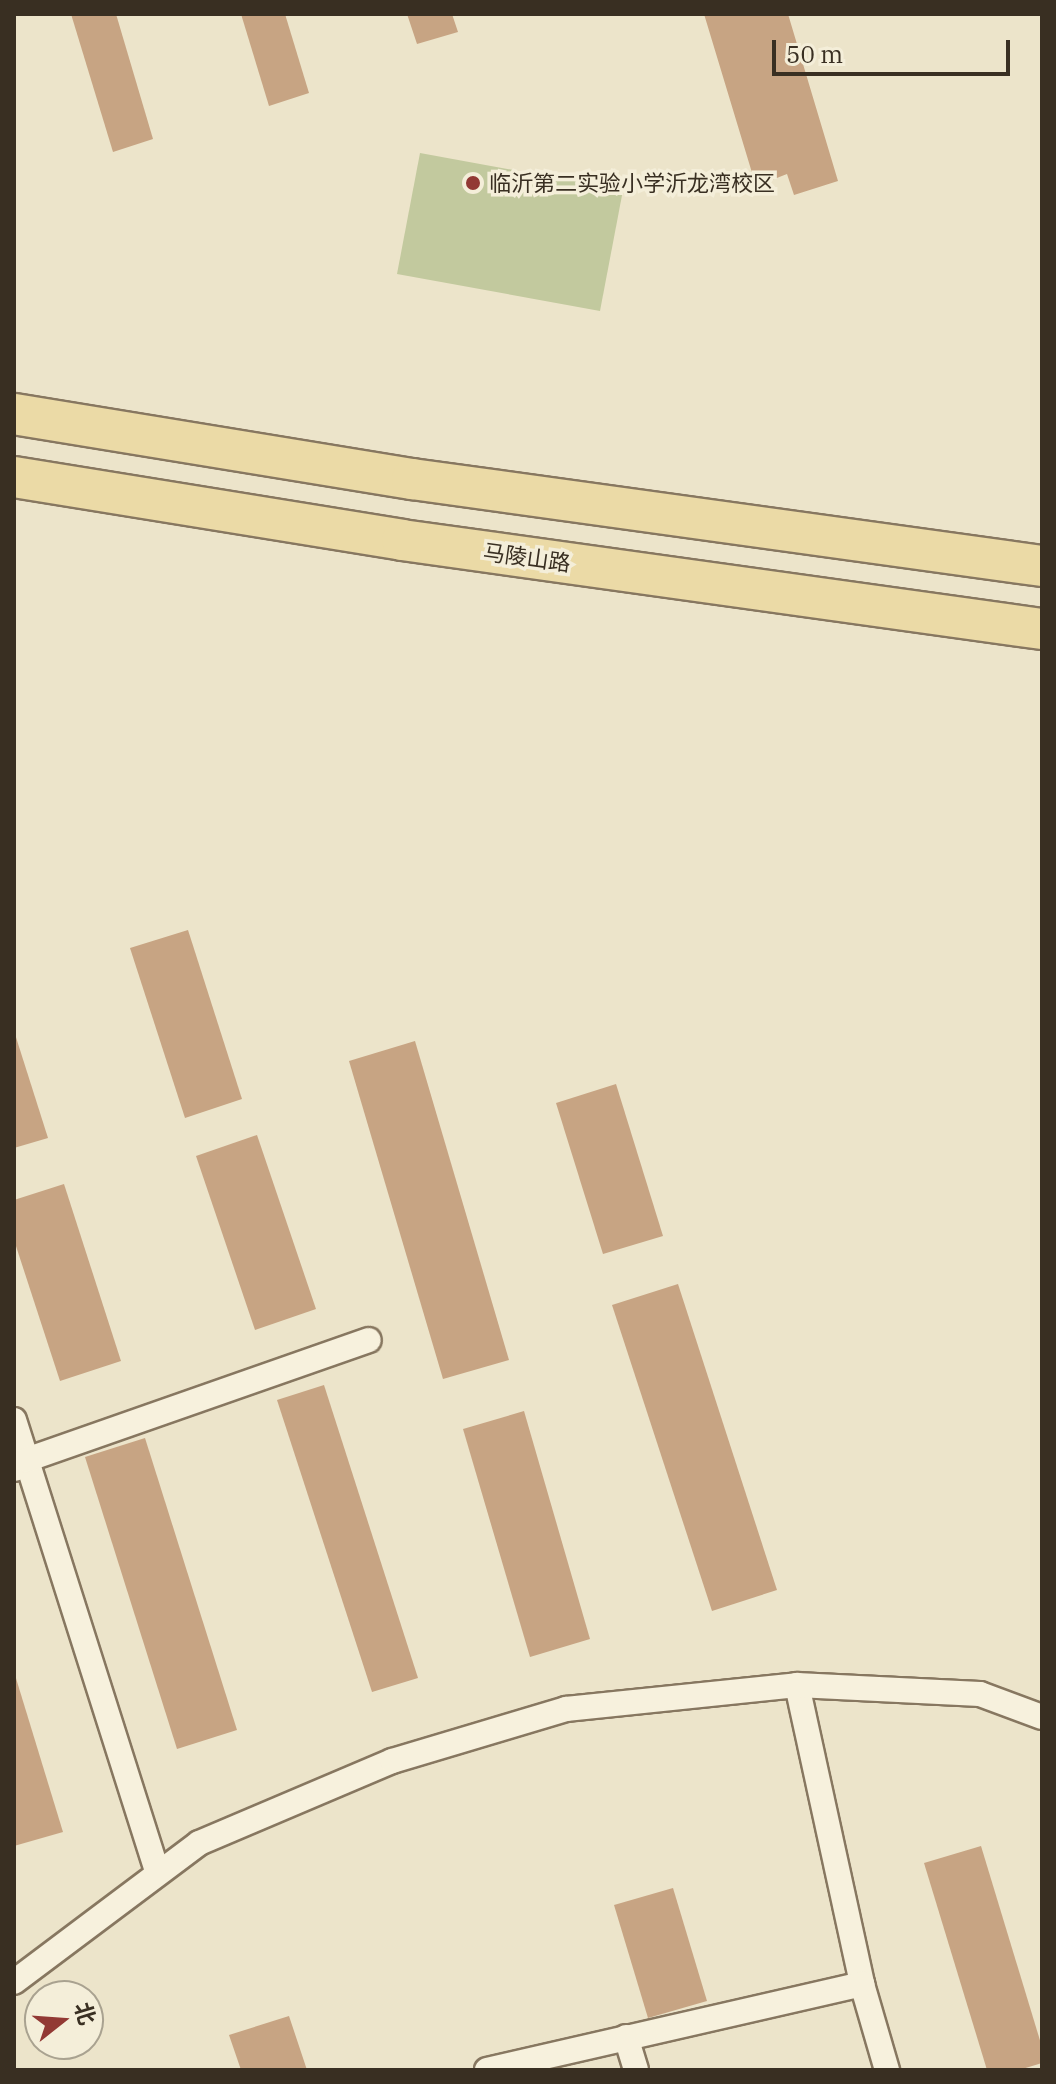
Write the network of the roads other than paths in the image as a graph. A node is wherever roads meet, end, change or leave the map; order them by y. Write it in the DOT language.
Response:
graph roads {
  1 [pos="14,414"];
  2 [pos="14,477"];
  3 [pos="1042,566"];
  4 [pos="1042,629"];
  5 [pos="369,1340"];
  6 [pos="14,1420"];
  7 [pos="20,1465"];
  8 [pos="797,1685"];
  9 [pos="1042,1717"];
  10 [pos="158,1873"];
  11 [pos="14,1982"];
  12 [pos="862,1984"];
  13 [pos="626,2037"];
  14 [pos="487,2070"];
  15 [pos="636,2070"];
  16 [pos="887,2070"];
  1 -- 3 [label="main road"];
  2 -- 4 [label="main road, 马陵山路"];
  5 -- 7 [label="street"];
  6 -- 7 [label="street"];
  7 -- 10 [label="street"];
  8 -- 9 [label="street"];
  8 -- 10 [label="street"];
  8 -- 12 [label="street"];
  10 -- 11 [label="street"];
  12 -- 13 [label="street"];
  12 -- 16 [label="street"];
  13 -- 14 [label="street"];
  13 -- 15 [label="street"];
}
